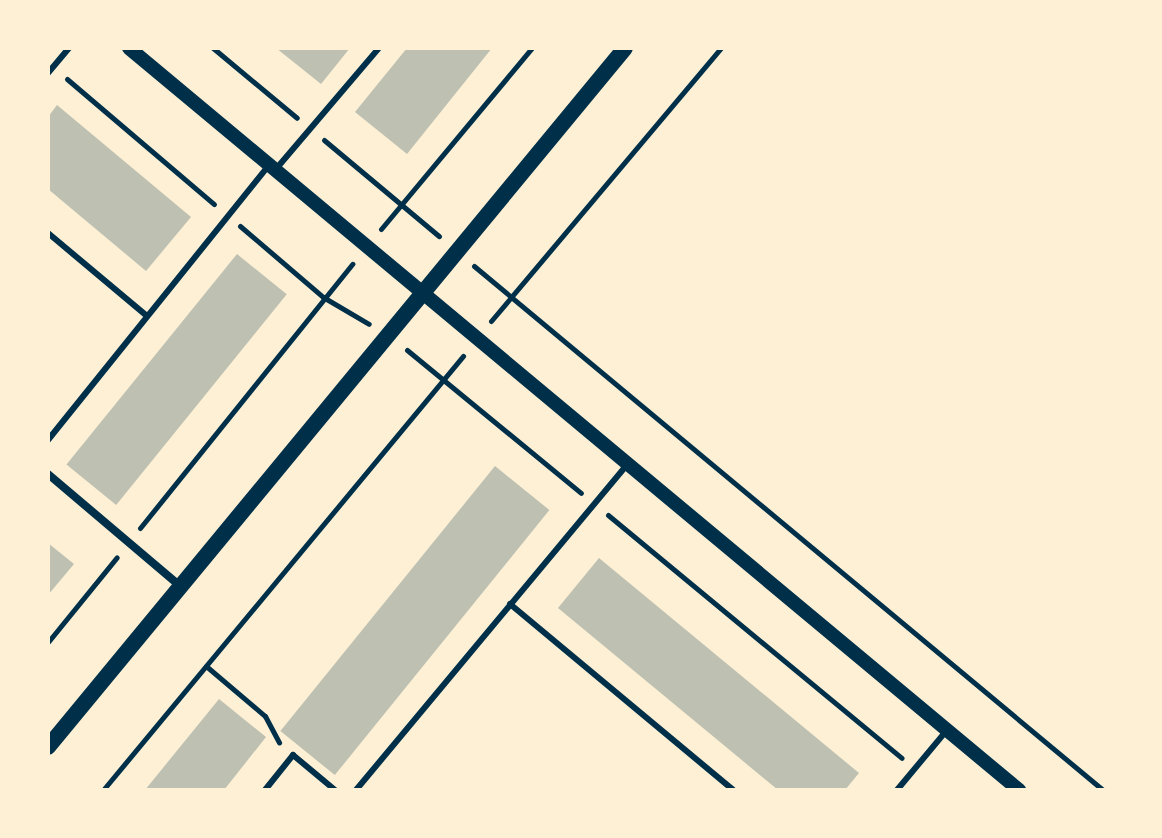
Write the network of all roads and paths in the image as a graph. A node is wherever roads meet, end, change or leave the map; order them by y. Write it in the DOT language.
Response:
graph roads {
  1 [pos="69,48"];
  2 [pos="129,48"];
  3 [pos="213,48"];
  4 [pos="379,48"];
  5 [pos="532,48"];
  6 [pos="625,48"];
  7 [pos="721,48"];
  8 [pos="50,70"];
  9 [pos="310,129"];
  10 [pos="273,166"];
  11 [pos="400,204"];
  12 [pos="228,216"];
  13 [pos="48,233"];
  14 [pos="367,246"];
  15 [pos="455,250"];
  16 [pos="421,292"];
  17 [pos="511,296"];
  18 [pos="323,297"];
  19 [pos="147,316"];
  20 [pos="387,335"];
  21 [pos="443,379"];
  22 [pos="48,440"];
  23 [pos="628,463"];
  24 [pos="48,474"];
  25 [pos="594,503"];
  26 [pos="129,542"];
  27 [pos="180,586"];
  28 [pos="510,604"];
  29 [pos="48,642"];
  30 [pos="206,666"];
  31 [pos="947,730"];
  32 [pos="48,747"];
  33 [pos="293,755"];
  34 [pos="905,780"];
  35 [pos="103,790"];
  36 [pos="265,790"];
  37 [pos="335,790"];
  38 [pos="356,790"];
  39 [pos="733,790"];
  40 [pos="897,790"];
  41 [pos="1019,790"];
  42 [pos="1103,790"];
  1 -- 8 [label="lane"];
  2 -- 10 [label="street"];
  3 -- 9 [label="path"];
  4 -- 9 [label="lane"];
  5 -- 11 [label="path"];
  6 -- 15 [label="main road"];
  7 -- 17 [label="path"];
  8 -- 12 [label="path"];
  9 -- 10 [label="lane"];
  9 -- 11 [label="path"];
  10 -- 12 [label="lane"];
  10 -- 14 [label="street"];
  11 -- 14 [label="path"];
  11 -- 15 [label="path"];
  12 -- 18 [label="path"];
  12 -- 19 [label="lane"];
  13 -- 19 [label="lane"];
  14 -- 16 [label="street"];
  14 -- 18 [label="path"];
  15 -- 16 [label="main road"];
  15 -- 17 [label="path"];
  16 -- 20 [label="main road"];
  16 -- 23 [label="street"];
  17 -- 42 [label="path"];
  18 -- 20 [label="path"];
  18 -- 26 [label="path"];
  19 -- 22 [label="lane"];
  20 -- 21 [label="path"];
  20 -- 27 [label="main road"];
  21 -- 25 [label="path"];
  21 -- 30 [label="path"];
  23 -- 25 [label="lane"];
  23 -- 31 [label="street"];
  24 -- 26 [label="street"];
  25 -- 28 [label="lane"];
  25 -- 34 [label="path"];
  26 -- 27 [label="street"];
  26 -- 29 [label="path"];
  27 -- 32 [label="main road"];
  28 -- 38 [label="lane"];
  28 -- 39 [label="lane"];
  30 -- 33 [label="path"];
  30 -- 35 [label="path"];
  31 -- 34 [label="lane"];
  31 -- 41 [label="street"];
  33 -- 36 [label="lane"];
  33 -- 37 [label="lane"];
  34 -- 40 [label="lane"];
}
